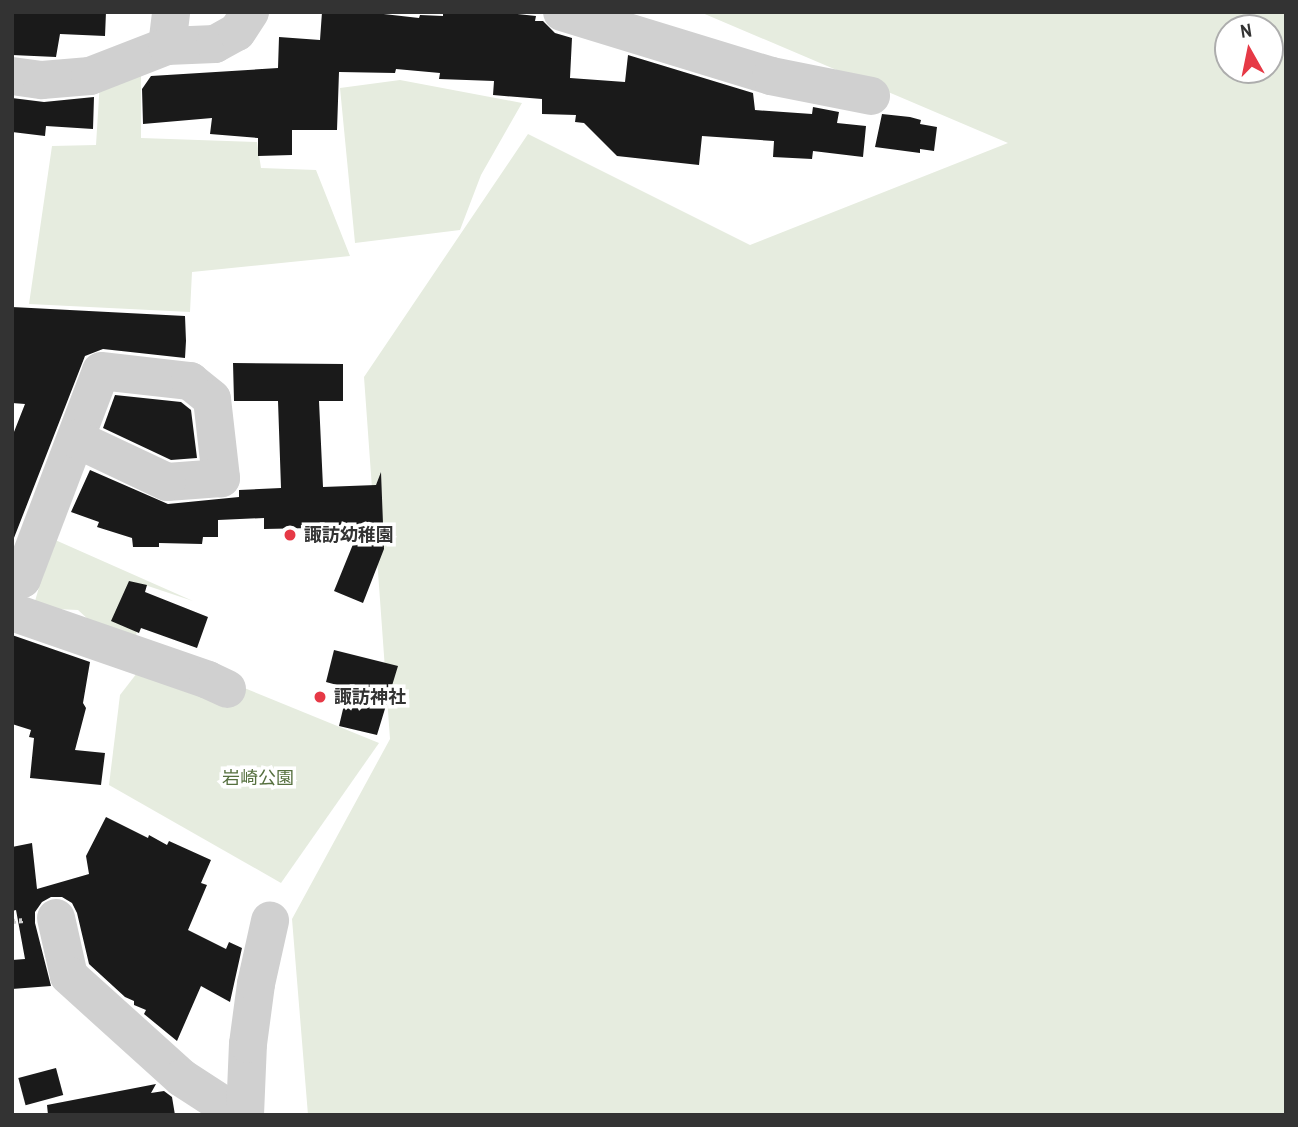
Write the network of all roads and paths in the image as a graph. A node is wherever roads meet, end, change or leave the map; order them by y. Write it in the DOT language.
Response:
graph roads {
  1 [pos="250,12"];
  2 [pos="562,12"];
  3 [pos="169,29"];
  4 [pos="12,76"];
  5 [pos="871,96"];
  6 [pos="76,439"];
  7 [pos="12,582"];
  8 [pos="12,612"];
  9 [pos="227,689"];
  10 [pos="56,918"];
  11 [pos="270,921"];
  12 [pos="239,1115"];
  13 [pos="246,1115"];
  1 -- 3 [label="street"];
  2 -- 5 [label="street"];
  3 -- 4 [label="street"];
  6 -- 7 [label="street"];
  8 -- 9 [label="street"];
  10 -- 12 [label="street"];
  11 -- 13 [label="street"];
}
